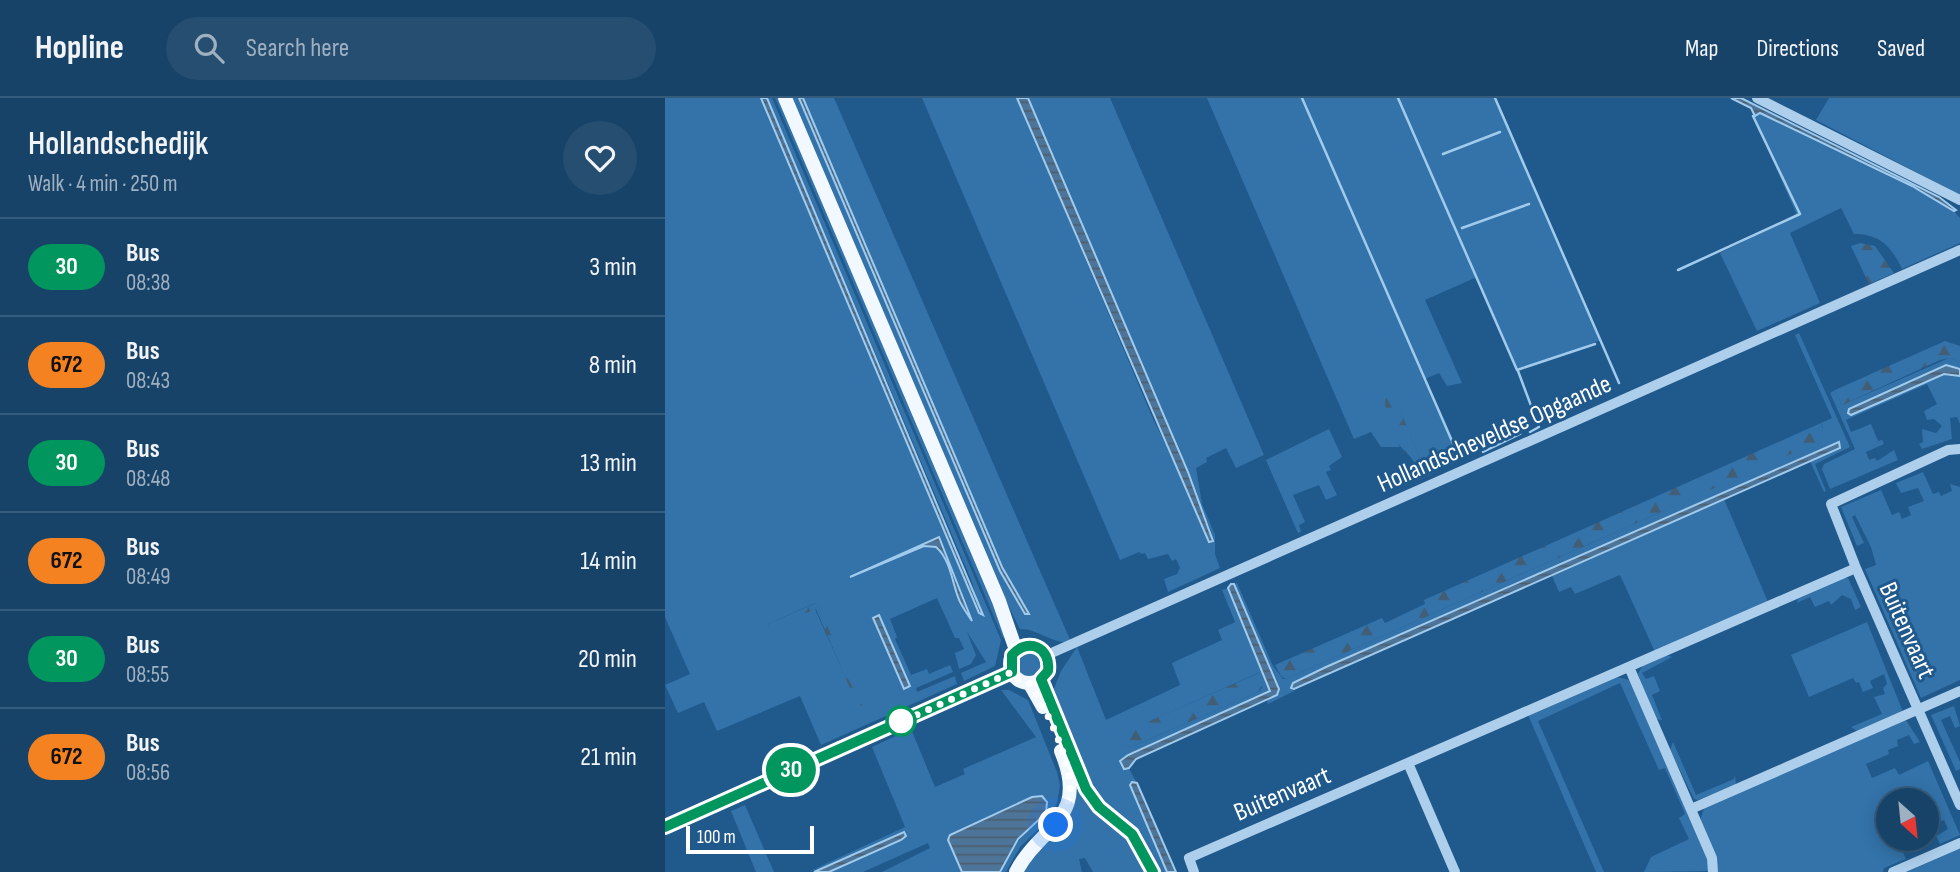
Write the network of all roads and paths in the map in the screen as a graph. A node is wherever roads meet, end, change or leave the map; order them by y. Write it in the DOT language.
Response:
graph roads {
  1 [pos="785,98"];
  2 [pos="1757,98"];
  3 [pos="1960,200"];
  4 [pos="1960,250"];
  5 [pos="1960,449"];
  6 [pos="1856,568"];
  7 [pos="1022,647"];
  8 [pos="1047,655"];
  9 [pos="1629,667"];
  10 [pos="1012,672"];
  11 [pos="1036,681"];
  12 [pos="1960,691"];
  13 [pos="1918,710"];
  14 [pos="1408,764"];
  15 [pos="1960,805"];
  16 [pos="1691,809"];
  17 [pos="665,827"];
  18 [pos="1960,843"];
  19 [pos="1016,872"];
  20 [pos="1153,872"];
  21 [pos="1195,872"];
  22 [pos="1455,872"];
  23 [pos="1713,872"];
  24 [pos="1892,872"];
  1 -- 7 [label="main road"];
  2 -- 3 [label="street"];
  4 -- 8 [label="street, Hollandscheveldse Opgaande"];
  5 -- 6 [label="street, Buitenvaart"];
  6 -- 9 [label="street, Buitenvaart"];
  6 -- 13 [label="street, Buitenvaart"];
  7 -- 8 [label="main road"];
  7 -- 10 [label="main road"];
  8 -- 11 [label="main road"];
  9 -- 14 [label="street, Buitenvaart"];
  9 -- 16 [label="street"];
  10 -- 11 [label="main road"];
  10 -- 17 [label="street"];
  11 -- 19 [label="main road"];
  11 -- 20 [label="main road"];
  12 -- 13 [label="street, Buitenvaart"];
  13 -- 15 [label="street, Buitenvaart"];
  13 -- 16 [label="street, Buitenvaart"];
  14 -- 21 [label="street, Buitenvaart"];
  14 -- 22 [label="street"];
  16 -- 23 [label="street"];
  18 -- 24 [label="street"];
}
